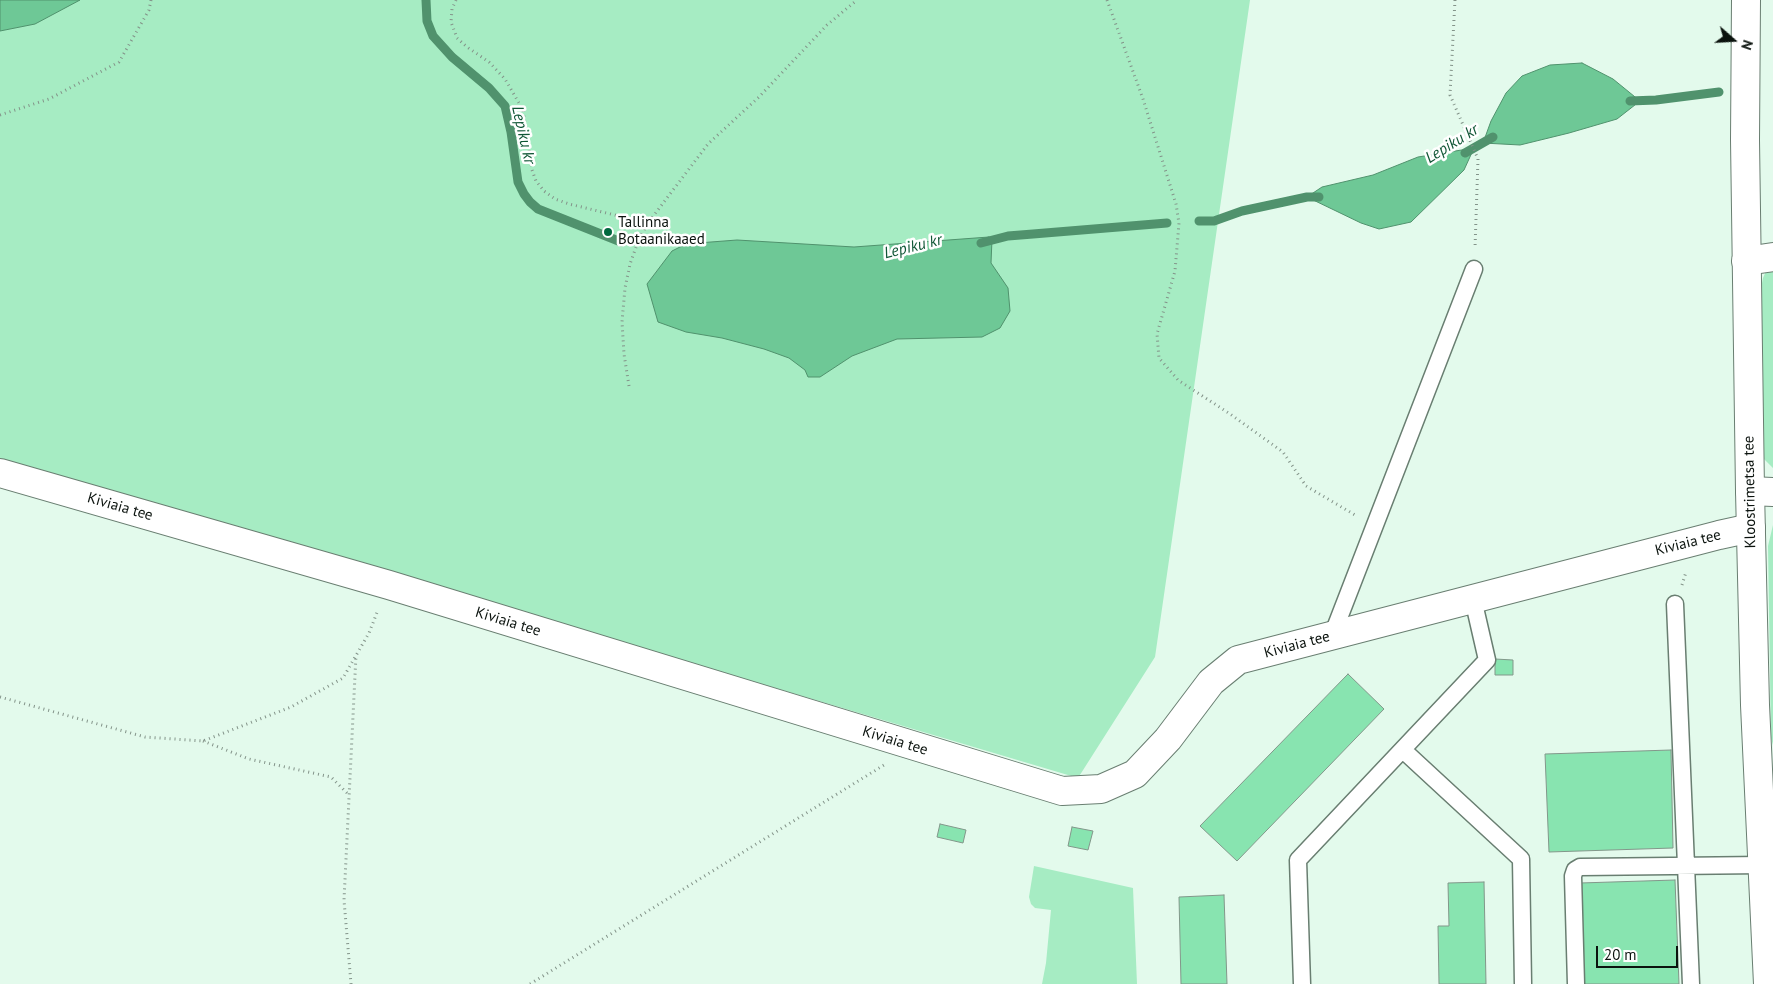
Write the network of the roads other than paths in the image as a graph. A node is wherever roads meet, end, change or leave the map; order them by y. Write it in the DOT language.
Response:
graph roads {
  1 [pos="1746,0"];
  2 [pos="1773,257"];
  3 [pos="1746,261"];
  4 [pos="1474,269"];
  5 [pos="0,473"];
  6 [pos="1761,491"];
  7 [pos="1751,528"];
  8 [pos="1472,599"];
  9 [pos="1675,604"];
  10 [pos="1332,636"];
  11 [pos="1403,750"];
  12 [pos="1763,865"];
  13 [pos="1686,866"];
  14 [pos="1302,984"];
  15 [pos="1523,984"];
  16 [pos="1576,984"];
  17 [pos="1692,984"];
  18 [pos="1768,984"];
  1 -- 3 [label="street, Kloostrimetsa tee"];
  2 -- 3 [label="street"];
  3 -- 6 [label="street, Kloostrimetsa tee"];
  4 -- 10 [label="lane"];
  5 -- 10 [label="street, Kiviaia tee"];
  6 -- 7 [label="street, Kloostrimetsa tee"];
  7 -- 8 [label="street, Kiviaia tee"];
  7 -- 12 [label="street, Kloostrimetsa tee"];
  8 -- 10 [label="street, Kiviaia tee"];
  8 -- 11 [label="lane"];
  9 -- 13 [label="lane"];
  11 -- 14 [label="lane"];
  11 -- 15 [label="lane"];
  12 -- 13 [label="lane"];
  12 -- 18 [label="street, Kloostrimetsa tee"];
  13 -- 16 [label="lane"];
  13 -- 17 [label="lane"];
}
